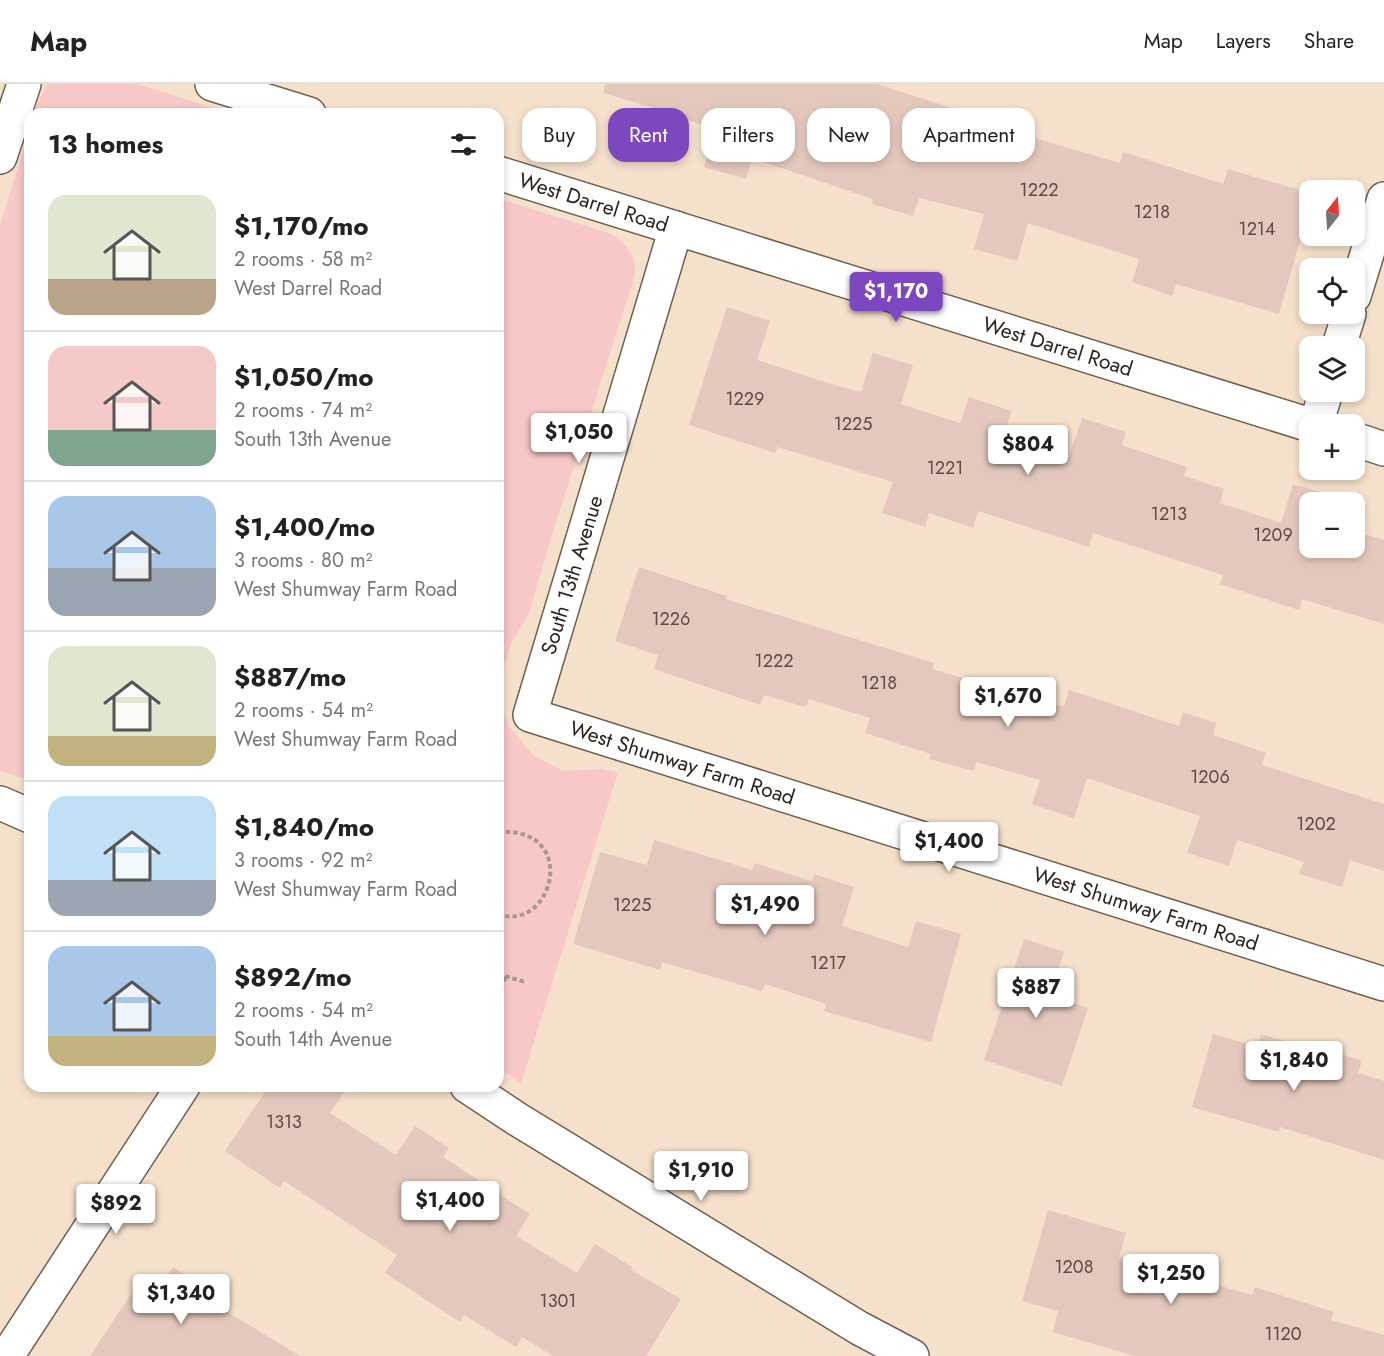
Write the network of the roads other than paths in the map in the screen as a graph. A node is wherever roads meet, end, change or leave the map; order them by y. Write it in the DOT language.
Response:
graph roads {
  1 [pos="24,84"];
  2 [pos="212,84"];
  3 [pos="290,108"];
  4 [pos="0,157"];
  5 [pos="504,175"];
  6 [pos="1384,199"];
  7 [pos="676,228"];
  8 [pos="1365,260"];
  9 [pos="1299,422"];
  10 [pos="1365,443"];
  11 [pos="1384,449"];
  12 [pos="530,715"];
  13 [pos="0,803"];
  14 [pos="24,813"];
  15 [pos="1384,984"];
  16 [pos="179,1092"];
  17 [pos="476,1092"];
  18 [pos="7,1356"];
  19 [pos="912,1356"];
  1 -- 4 [label="street"];
  2 -- 3 [label="street"];
  5 -- 7 [label="street, West Darrel Road"];
  6 -- 8 [label="street"];
  7 -- 9 [label="street, West Darrel Road"];
  7 -- 12 [label="street, South 13th Avenue"];
  10 -- 11 [label="street"];
  12 -- 15 [label="street, West Shumway Farm Road"];
  13 -- 14 [label="street"];
  16 -- 18 [label="street"];
  17 -- 19 [label="street"];
}
